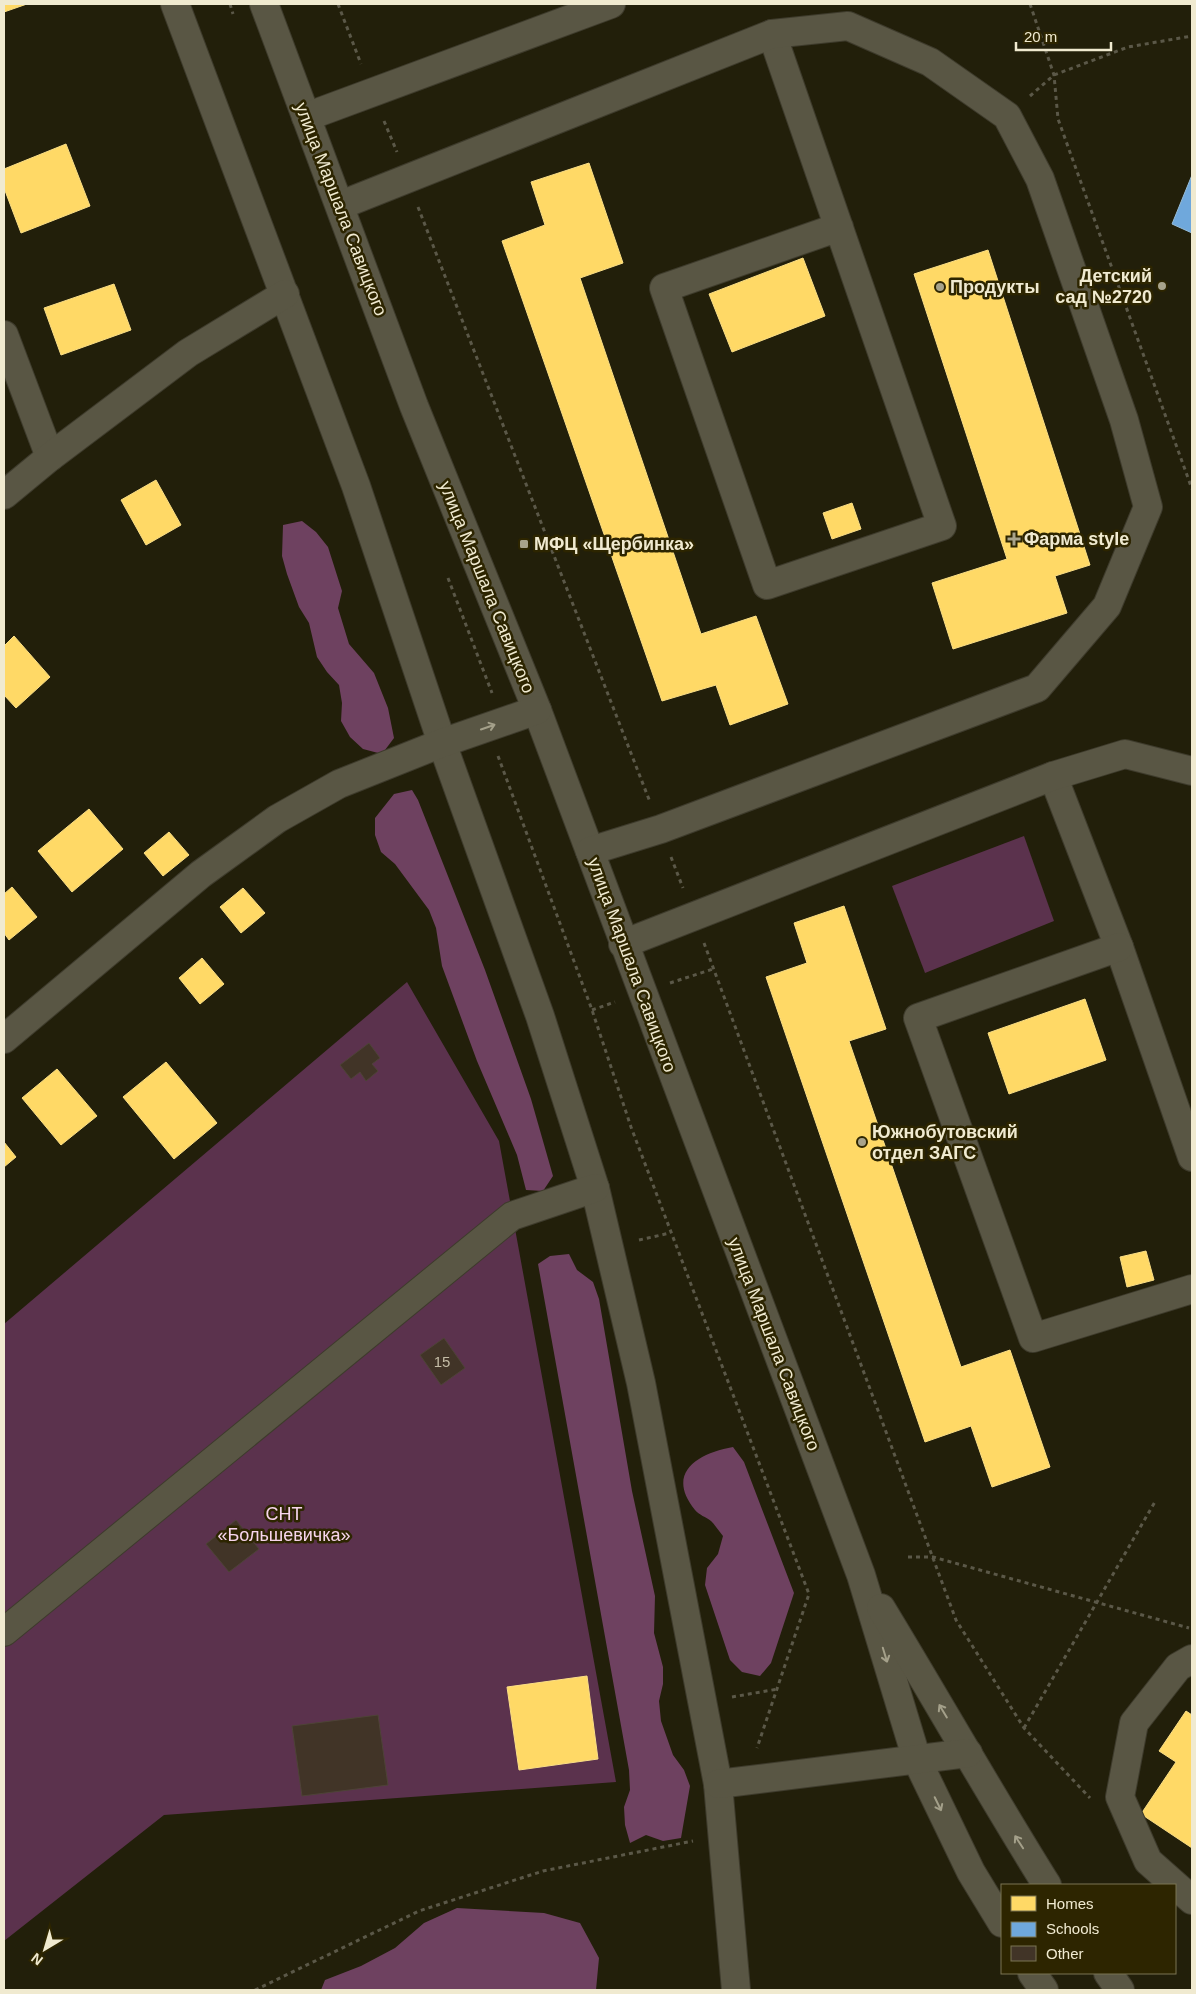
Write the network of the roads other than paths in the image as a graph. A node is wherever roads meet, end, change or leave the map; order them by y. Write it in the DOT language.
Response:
graph roads {
  1 [pos="175,4"];
  2 [pos="264,4"];
  3 [pos="611,4"];
  4 [pos="772,34"];
  5 [pos="306,117"];
  6 [pos="341,205"];
  7 [pos="839,227"];
  8 [pos="285,294"];
  9 [pos="4,335"];
  10 [pos="50,458"];
  11 [pos="4,495"];
  12 [pos="537,710"];
  13 [pos="442,743"];
  14 [pos="1192,771"];
  15 [pos="1054,776"];
  16 [pos="590,852"];
  17 [pos="623,944"];
  18 [pos="1120,947"];
  19 [pos="4,1039"];
  20 [pos="1192,1156"];
  21 [pos="595,1188"];
  22 [pos="1192,1289"];
  23 [pos="861,1575"];
  24 [pos="4,1632"];
  25 [pos="1192,1659"];
  26 [pos="968,1753"];
  27 [pos="916,1760"];
  28 [pos="718,1784"];
  29 [pos="1046,1884"];
  30 [pos="1174,1884"];
  31 [pos="1176,1886"];
  32 [pos="1192,1900"];
  33 [pos="1001,1921"];
  34 [pos="1033,1974"];
  35 [pos="1109,1974"];
  36 [pos="736,1990"];
  37 [pos="1044,1990"];
  38 [pos="1120,1990"];
  1 -- 8 [label="street"];
  2 -- 5 [label="street, улица Маршала Савицкого"];
  3 -- 5 [label="street"];
  4 -- 6 [label="street"];
  4 -- 7 [label="street"];
  4 -- 16 [label="street"];
  5 -- 6 [label="street, улица Маршала Савицкого"];
  6 -- 12 [label="street, улица Маршала Савицкого"];
  7 -- 7 [label="street"];
  8 -- 10 [label="street"];
  8 -- 13 [label="street"];
  9 -- 10 [label="street"];
  10 -- 11 [label="street"];
  13 -- 12 [label="street, one-way"];
  12 -- 16 [label="street, улица Маршала Савицкого"];
  13 -- 19 [label="street"];
  13 -- 21 [label="street"];
  14 -- 15 [label="street"];
  15 -- 17 [label="street"];
  15 -- 18 [label="street"];
  16 -- 17 [label="street, улица Маршала Савицкого"];
  17 -- 23 [label="street, улица Маршала Савицкого"];
  18 -- 20 [label="street"];
  18 -- 22 [label="street"];
  21 -- 24 [label="street"];
  21 -- 28 [label="street"];
  26 -- 23 [label="street, one-way"];
  23 -- 27 [label="street, улица Маршала Савицкого, one-way"];
  25 -- 30 [label="street"];
  26 -- 27 [label="street"];
  29 -- 26 [label="street, one-way"];
  27 -- 28 [label="street"];
  27 -- 33 [label="street, улица Маршала Савицкого, one-way"];
  28 -- 36 [label="street"];
  31 -- 32 [label="street"];
  34 -- 37 [label="street"];
  35 -- 38 [label="street"];
}
